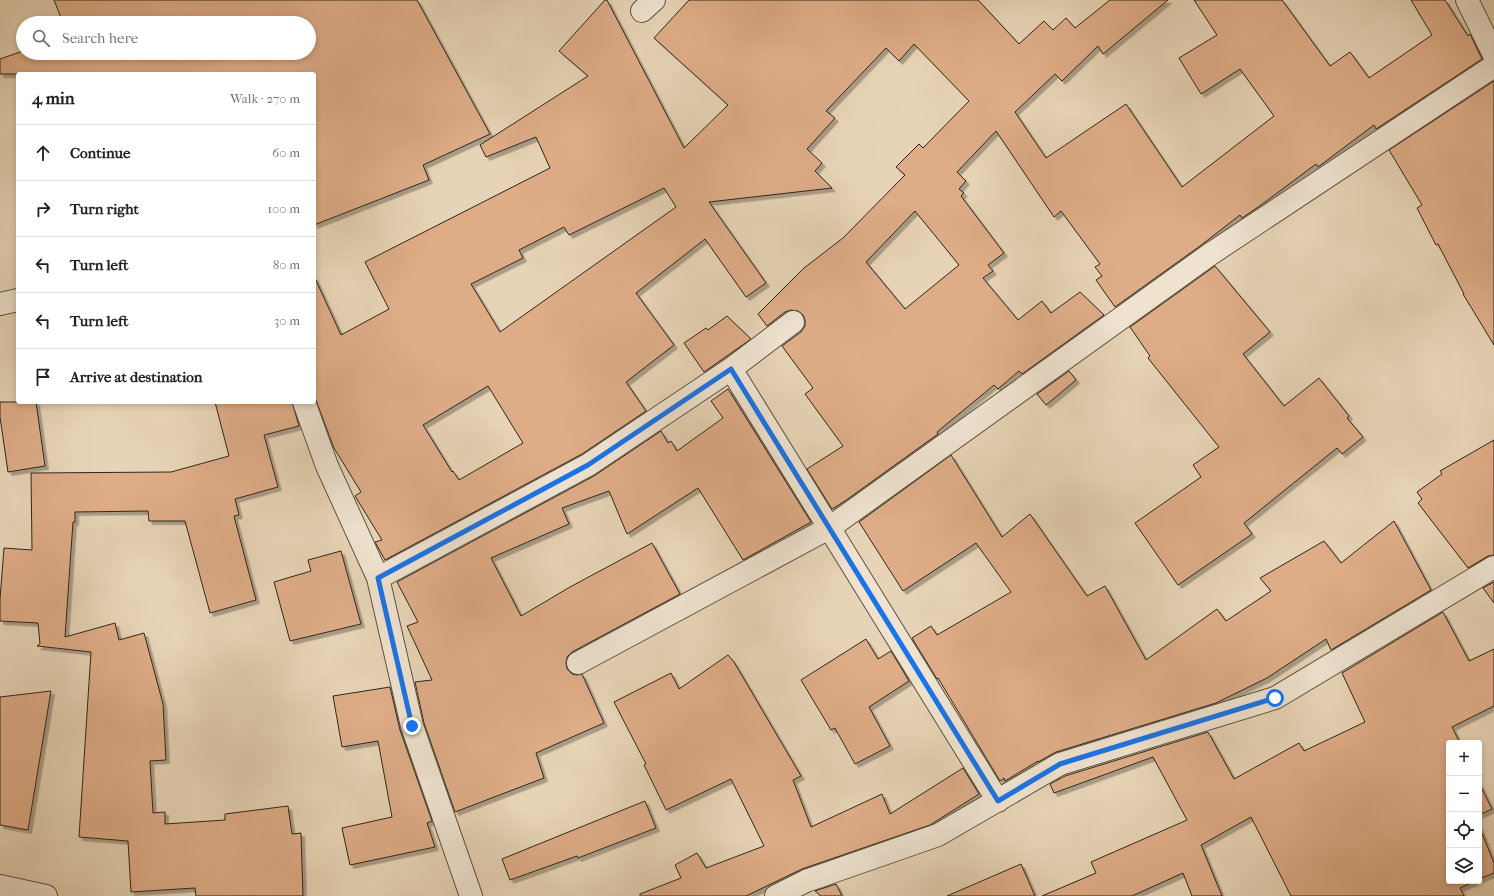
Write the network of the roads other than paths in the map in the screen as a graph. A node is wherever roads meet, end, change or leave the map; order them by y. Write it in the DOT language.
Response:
graph roads {
  1 [pos="1467,0"];
  2 [pos="1494,55"];
  3 [pos="1494,66"];
  4 [pos="16,300"];
  5 [pos="0,304"];
  6 [pos="793,322"];
  7 [pos="731,369"];
  8 [pos="305,404"];
  9 [pos="829,528"];
  10 [pos="1494,567"];
  11 [pos="378,578"];
  12 [pos="578,664"];
  13 [pos="998,801"];
  14 [pos="0,886"];
  15 [pos="46,896"];
  16 [pos="471,896"];
  17 [pos="776,896"];
  1 -- 2 [label="street"];
  3 -- 9 [label="street"];
  4 -- 5 [label="street"];
  6 -- 7 [label="street"];
  7 -- 9 [label="street"];
  7 -- 11 [label="street"];
  8 -- 11 [label="street"];
  9 -- 12 [label="street"];
  9 -- 13 [label="street"];
  10 -- 13 [label="street"];
  11 -- 16 [label="street"];
  13 -- 17 [label="street"];
  14 -- 15 [label="street"];
}
